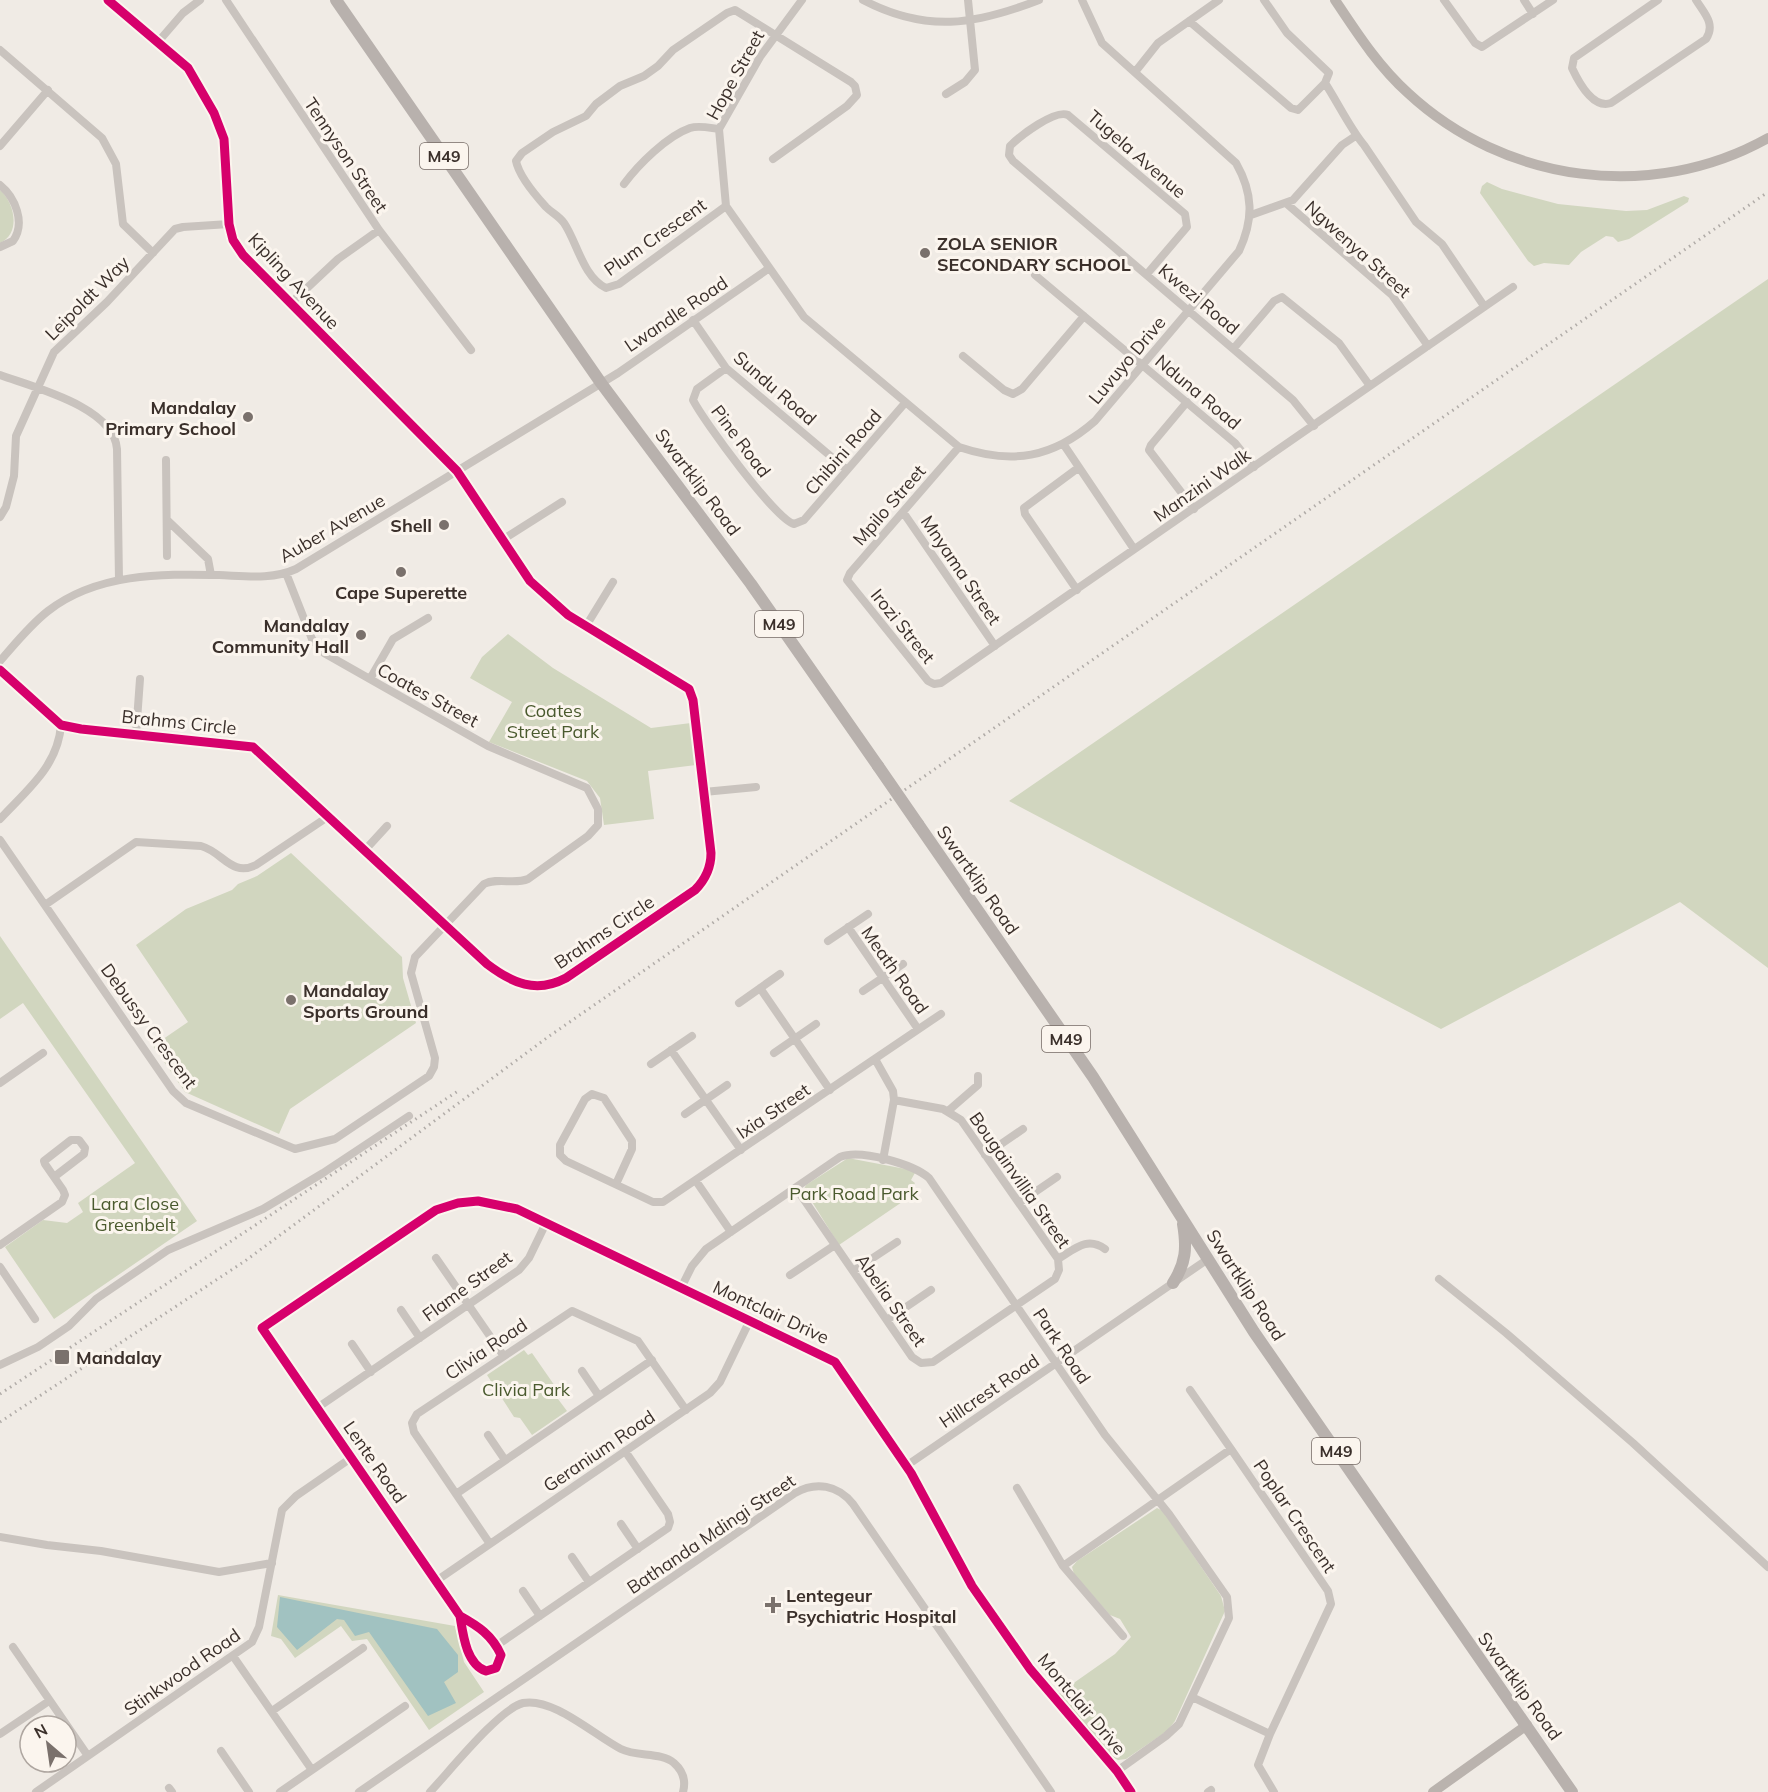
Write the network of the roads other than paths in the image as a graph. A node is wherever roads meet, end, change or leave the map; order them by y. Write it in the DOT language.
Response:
graph roads {
  1 [pos="108,0"];
  2 [pos="200,0"];
  3 [pos="226,0"];
  4 [pos="336,0"];
  5 [pos="802,0"];
  6 [pos="863,0"];
  7 [pos="968,0"];
  8 [pos="1039,0"];
  9 [pos="1082,0"];
  10 [pos="1219,0"];
  11 [pos="1264,0"];
  12 [pos="1335,0"];
  13 [pos="1444,0"];
  14 [pos="1524,0"];
  15 [pos="1553,0"];
  16 [pos="1658,0"];
  17 [pos="1696,0"];
  18 [pos="1533,14"];
  19 [pos="1189,21"];
  20 [pos="970,22"];
  21 [pos="775,34"];
  22 [pos="158,42"];
  23 [pos="0,50"];
  24 [pos="1135,72"];
  25 [pos="1325,83"];
  26 [pos="48,90"];
  27 [pos="946,94"];
  28 [pos="719,129"];
  29 [pos="1354,137"];
  30 [pos="1768,138"];
  31 [pos="0,146"];
  32 [pos="1008,150"];
  33 [pos="773,159"];
  34 [pos="624,184"];
  35 [pos="0,185"];
  36 [pos="1287,204"];
  37 [pos="726,206"];
  38 [pos="1251,215"];
  39 [pos="229,225"];
  40 [pos="379,230"];
  41 [pos="0,247"];
  42 [pos="153,253"];
  43 [pos="768,269"];
  44 [pos="1148,274"];
  45 [pos="1035,275"];
  46 [pos="1513,287"];
  47 [pos="290,303"];
  48 [pos="1484,306"];
  49 [pos="1188,311"];
  50 [pos="1084,316"];
  51 [pos="693,320"];
  52 [pos="1428,346"];
  53 [pos="1234,348"];
  54 [pos="471,350"];
  55 [pos="963,356"];
  56 [pos="1143,364"];
  57 [pos="726,368"];
  58 [pos="0,375"];
  59 [pos="601,383"];
  60 [pos="1370,386"];
  61 [pos="37,388"];
  62 [pos="1187,402"];
  63 [pos="905,403"];
  64 [pos="1314,426"];
  65 [pos="1064,445"];
  66 [pos="959,447"];
  67 [pos="165,460"];
  68 [pos="1254,467"];
  69 [pos="1078,468"];
  70 [pos="847,470"];
  71 [pos="457,471"];
  72 [pos="562,502"];
  73 [pos="1194,509"];
  74 [pos="903,512"];
  75 [pos="0,517"];
  76 [pos="167,520"];
  77 [pos="804,520"];
  78 [pos="502,540"];
  79 [pos="1134,549"];
  80 [pos="167,556"];
  81 [pos="286,573"];
  82 [pos="211,575"];
  83 [pos="119,580"];
  84 [pos="612,582"];
  85 [pos="850,586"];
  86 [pos="1077,590"];
  87 [pos="428,618"];
  88 [pos="586,626"];
  89 [pos="995,646"];
  90 [pos="0,661"];
  91 [pos="0,670"];
  92 [pos="370,679"];
  93 [pos="140,680"];
  94 [pos="934,684"];
  95 [pos="61,724"];
  96 [pos="136,734"];
  97 [pos="756,787"];
  98 [pos="704,792"];
  99 [pos="329,816"];
  100 [pos="0,819"];
  101 [pos="387,826"];
  102 [pos="0,840"];
  103 [pos="365,850"];
  104 [pos="45,904"];
  105 [pos="868,914"];
  106 [pos="445,925"];
  107 [pos="848,927"];
  108 [pos="828,942"];
  109 [pos="903,964"];
  110 [pos="780,975"];
  111 [pos="882,978"];
  112 [pos="760,988"];
  113 [pos="864,991"];
  114 [pos="739,1003"];
  115 [pos="941,1014"];
  116 [pos="816,1024"];
  117 [pos="918,1029"];
  118 [pos="692,1036"];
  119 [pos="795,1039"];
  120 [pos="671,1050"];
  121 [pos="43,1053"];
  122 [pos="774,1053"];
  123 [pos="875,1059"];
  124 [pos="651,1064"];
  125 [pos="978,1076"];
  126 [pos="0,1083"];
  127 [pos="727,1085"];
  128 [pos="830,1090"];
  129 [pos="706,1100"];
  130 [pos="894,1100"];
  131 [pos="948,1111"];
  132 [pos="685,1114"];
  133 [pos="409,1116"];
  134 [pos="1023,1129"];
  135 [pos="741,1150"];
  136 [pos="985,1155"];
  137 [pos="883,1160"];
  138 [pos="54,1176"];
  139 [pos="1057,1177"];
  140 [pos="696,1181"];
  141 [pos="616,1184"];
  142 [pos="796,1188"];
  143 [pos="1018,1203"];
  144 [pos="1182,1219"];
  145 [pos="546,1223"];
  146 [pos="731,1232"];
  147 [pos="897,1242"];
  148 [pos="0,1245"];
  149 [pos="835,1245"];
  150 [pos="1105,1249"];
  151 [pos="436,1258"];
  152 [pos="1058,1259"];
  153 [pos="1208,1259"];
  154 [pos="0,1267"];
  155 [pos="853,1271"];
  156 [pos="790,1275"];
  157 [pos="1439,1279"];
  158 [pos="1173,1283"];
  159 [pos="681,1288"];
  160 [pos="931,1290"];
  161 [pos="468,1305"];
  162 [pos="1016,1305"];
  163 [pos="401,1310"];
  164 [pos="35,1318"];
  165 [pos="750,1320"];
  166 [pos="887,1320"];
  167 [pos="262,1328"];
  168 [pos="420,1338"];
  169 [pos="352,1344"];
  170 [pos="503,1355"];
  171 [pos="652,1360"];
  172 [pos="1056,1364"];
  173 [pos="0,1365"];
  174 [pos="582,1371"];
  175 [pos="371,1372"];
  176 [pos="1190,1390"];
  177 [pos="599,1396"];
  178 [pos="317,1408"];
  179 [pos="686,1410"];
  180 [pos="488,1435"];
  181 [pos="1231,1449"];
  182 [pos="625,1451"];
  183 [pos="351,1458"];
  184 [pos="505,1460"];
  185 [pos="906,1466"];
  186 [pos="1017,1488"];
  187 [pos="456,1494"];
  188 [pos="1158,1500"];
  189 [pos="621,1524"];
  190 [pos="0,1537"];
  191 [pos="490,1544"];
  192 [pos="638,1549"];
  193 [pos="572,1557"];
  194 [pos="272,1563"];
  195 [pos="1063,1566"];
  196 [pos="1768,1567"];
  197 [pos="436,1581"];
  198 [pos="589,1582"];
  199 [pos="523,1591"];
  200 [pos="460,1616"];
  201 [pos="540,1616"];
  202 [pos="1123,1636"];
  203 [pos="496,1646"];
  204 [pos="13,1647"];
  205 [pos="363,1648"];
  206 [pos="233,1656"];
  207 [pos="1192,1697"];
  208 [pos="49,1701"];
  209 [pos="405,1706"];
  210 [pos="272,1711"];
  211 [pos="1527,1725"];
  212 [pos="0,1734"];
  213 [pos="1270,1734"];
  214 [pos="221,1751"];
  215 [pos="88,1756"];
  216 [pos="312,1770"];
  217 [pos="1117,1771"];
  218 [pos="36,1792"];
  219 [pos="249,1792"];
  220 [pos="280,1792"];
  221 [pos="359,1792"];
  222 [pos="430,1792"];
  223 [pos="683,1792"];
  224 [pos="1051,1792"];
  225 [pos="1131,1792"];
  226 [pos="1274,1792"];
  227 [pos="1433,1792"];
  228 [pos="1572,1792"];
  1 -- 22 [label="street, Kipling Avenue"];
  2 -- 22 [label="street"];
  3 -- 40 [label="street, Tennyson Street"];
  4 -- 59 [label="main road, Swartklip Road / M49"];
  5 -- 21 [label="street, Hope Street"];
  6 -- 20 [label="street"];
  7 -- 20 [label="street"];
  8 -- 20 [label="street"];
  9 -- 24 [label="street, Luvuyo Drive"];
  10 -- 19 [label="street"];
  11 -- 25 [label="street"];
  12 -- 30 [label="main road"];
  13 -- 18 [label="street"];
  14 -- 18 [label="street"];
  15 -- 18 [label="street"];
  16 -- 17 [label="street"];
  19 -- 24 [label="street"];
  19 -- 25 [label="street"];
  20 -- 27 [label="street"];
  21 -- 28 [label="street, Hope Street"];
  21 -- 33 [label="street"];
  21 -- 37 [label="street, Plum Crescent"];
  22 -- 39 [label="street, Kipling Avenue"];
  23 -- 26 [label="street"];
  24 -- 38 [label="street, Luvuyo Drive"];
  25 -- 29 [label="street"];
  26 -- 31 [label="street"];
  26 -- 42 [label="street"];
  28 -- 34 [label="street"];
  28 -- 37 [label="street, Hope Street"];
  29 -- 36 [label="street"];
  29 -- 48 [label="street"];
  32 -- 44 [label="street, Kwezi Road"];
  32 -- 44 [label="street, Tugela Avenue"];
  35 -- 41 [label="street"];
  36 -- 38 [label="street"];
  36 -- 52 [label="street, Ngwenya Street"];
  37 -- 43 [label="street, Hope Street"];
  38 -- 49 [label="street, Luvuyo Drive"];
  39 -- 42 [label="street, Leipoldt Way"];
  39 -- 47 [label="street, Kipling Avenue"];
  40 -- 47 [label="street, Tennyson Street"];
  40 -- 54 [label="street"];
  42 -- 61 [label="street, Leipoldt Way"];
  43 -- 51 [label="street, Lwandle Road"];
  43 -- 63 [label="street, Luvuyo Drive"];
  44 -- 49 [label="street, Kwezi Road"];
  45 -- 50 [label="street, Nduna Road"];
  46 -- 48 [label="street, Manzini Walk"];
  47 -- 71 [label="street, Kipling Avenue"];
  48 -- 52 [label="street, Manzini Walk"];
  49 -- 53 [label="street, Kwezi Road"];
  49 -- 56 [label="street, Luvuyo Drive"];
  50 -- 55 [label="street"];
  50 -- 56 [label="street, Nduna Road"];
  51 -- 57 [label="street, Sundu Road"];
  51 -- 59 [label="street, Lwandle Road"];
  52 -- 60 [label="street, Manzini Walk"];
  53 -- 60 [label="street"];
  53 -- 64 [label="street, Kwezi Road"];
  56 -- 62 [label="street, Nduna Road"];
  56 -- 65 [label="street, Luvuyo Drive"];
  57 -- 70 [label="street, Sundu Road"];
  57 -- 77 [label="street, Pine Road"];
  58 -- 61 [label="street"];
  59 -- 71 [label="street, Auber Avenue"];
  59 -- 144 [label="main road, Swartklip Road / M49, bridge"];
  60 -- 64 [label="street, Manzini Walk"];
  61 -- 75 [label="street, Leipoldt Way"];
  61 -- 83 [label="street"];
  62 -- 68 [label="street, Nduna Road"];
  62 -- 73 [label="street"];
  63 -- 66 [label="street, Luvuyo Drive"];
  63 -- 70 [label="street, Chibini Road"];
  64 -- 68 [label="street, Manzini Walk"];
  65 -- 66 [label="street, Luvuyo Drive"];
  65 -- 69 [label="street"];
  66 -- 74 [label="street, Mpilo Street"];
  67 -- 76 [label="street"];
  68 -- 73 [label="street, Manzini Walk"];
  69 -- 79 [label="street"];
  69 -- 86 [label="street"];
  70 -- 77 [label="street, Chibini Road"];
  71 -- 78 [label="street, Brahms Circle"];
  71 -- 81 [label="street, Auber Avenue"];
  72 -- 78 [label="street"];
  73 -- 79 [label="street, Manzini Walk"];
  74 -- 85 [label="street, Mpilo Street"];
  74 -- 89 [label="street, Mnyama Street"];
  76 -- 80 [label="street"];
  76 -- 82 [label="street"];
  78 -- 88 [label="street, Brahms Circle"];
  79 -- 86 [label="street, Manzini Walk"];
  81 -- 82 [label="street, Auber Avenue"];
  81 -- 92 [label="street, Coates Street"];
  82 -- 83 [label="street, Auber Avenue"];
  83 -- 90 [label="street, Auber Avenue"];
  84 -- 88 [label="street"];
  85 -- 94 [label="street, Irozi Street"];
  86 -- 89 [label="street, Manzini Walk"];
  87 -- 92 [label="street"];
  88 -- 98 [label="street, Brahms Circle"];
  89 -- 94 [label="street, Manzini Walk"];
  91 -- 95 [label="street"];
  92 -- 106 [label="street, Coates Street"];
  93 -- 96 [label="street"];
  95 -- 96 [label="street, Brahms Circle"];
  95 -- 100 [label="street"];
  96 -- 99 [label="street, Brahms Circle"];
  97 -- 98 [label="street"];
  98 -- 106 [label="street, Brahms Circle"];
  99 -- 103 [label="street, Brahms Circle"];
  99 -- 104 [label="street"];
  101 -- 103 [label="street"];
  102 -- 104 [label="street, Debussy Crescent"];
  103 -- 106 [label="street, Brahms Circle"];
  104 -- 106 [label="street, Debussy Crescent"];
  105 -- 107 [label="street"];
  107 -- 108 [label="street"];
  107 -- 111 [label="street, Meath Road"];
  109 -- 111 [label="street"];
  110 -- 112 [label="street"];
  111 -- 113 [label="street"];
  111 -- 117 [label="street, Meath Road"];
  112 -- 114 [label="street"];
  112 -- 119 [label="street"];
  115 -- 117 [label="street, Ixia Street"];
  116 -- 119 [label="street"];
  117 -- 123 [label="street, Ixia Street"];
  118 -- 120 [label="street"];
  119 -- 122 [label="street"];
  119 -- 128 [label="street"];
  120 -- 124 [label="street"];
  120 -- 129 [label="street"];
  121 -- 126 [label="street"];
  123 -- 128 [label="street, Ixia Street"];
  123 -- 130 [label="street"];
  125 -- 131 [label="street"];
  127 -- 129 [label="street"];
  128 -- 135 [label="street, Ixia Street"];
  129 -- 132 [label="street"];
  129 -- 135 [label="street"];
  130 -- 131 [label="street, Bougainvillia Street"];
  130 -- 137 [label="street"];
  131 -- 136 [label="street, Bougainvillia Street"];
  133 -- 173 [label="street"];
  134 -- 136 [label="street"];
  135 -- 140 [label="street, Ixia Street"];
  136 -- 143 [label="street, Bougainvillia Street"];
  137 -- 142 [label="street, Park Road"];
  137 -- 162 [label="street, Park Road"];
  138 -- 138 [label="street"];
  138 -- 148 [label="street"];
  139 -- 143 [label="street"];
  140 -- 141 [label="street, Ixia Street"];
  140 -- 146 [label="street"];
  141 -- 141 [label="street, Ixia Street"];
  142 -- 146 [label="street, Park Road"];
  142 -- 149 [label="street, Abelia Street"];
  143 -- 152 [label="street, Bougainvillia Street"];
  144 -- 153 [label="main road, Swartklip Road / M49"];
  144 -- 158 [label="main road"];
  145 -- 159 [label="street, Montclair Drive"];
  145 -- 161 [label="street, Flame Street"];
  145 -- 167 [label="street, Montclair Drive"];
  146 -- 159 [label="street, Park Road"];
  147 -- 155 [label="street"];
  149 -- 155 [label="street, Abelia Street"];
  149 -- 156 [label="street"];
  150 -- 152 [label="street"];
  151 -- 161 [label="street"];
  152 -- 162 [label="street, Bougainvillia Street"];
  153 -- 158 [label="street, Hillcrest Road"];
  153 -- 211 [label="main road, Swartklip Road / M49"];
  154 -- 164 [label="street"];
  155 -- 166 [label="street, Abelia Street"];
  157 -- 196 [label="street"];
  158 -- 172 [label="street, Hillcrest Road"];
  159 -- 165 [label="street, Montclair Drive"];
  160 -- 166 [label="street"];
  161 -- 168 [label="street, Flame Street"];
  161 -- 170 [label="street"];
  162 -- 166 [label="street, Abelia Street"];
  162 -- 172 [label="street, Park Road"];
  163 -- 168 [label="street, Flame Street"];
  165 -- 179 [label="street, Geranium Road"];
  165 -- 185 [label="street, Montclair Drive"];
  167 -- 178 [label="street, Lente Road"];
  168 -- 175 [label="street, Flame Street"];
  169 -- 175 [label="street"];
  170 -- 171 [label="street, Clivia Road"];
  170 -- 187 [label="street, Clivia Road"];
  171 -- 177 [label="street"];
  171 -- 179 [label="street, Clivia Road"];
  172 -- 185 [label="street, Hillcrest Road"];
  172 -- 188 [label="street, Park Road"];
  174 -- 177 [label="street"];
  175 -- 178 [label="street, Flame Street"];
  176 -- 181 [label="street"];
  177 -- 184 [label="street"];
  178 -- 183 [label="street, Lente Road"];
  179 -- 182 [label="street, Geranium Road"];
  180 -- 184 [label="street"];
  181 -- 188 [label="street, Poplar Crescent"];
  181 -- 213 [label="street, Poplar Crescent"];
  182 -- 191 [label="street, Geranium Road"];
  182 -- 192 [label="street"];
  183 -- 194 [label="street, Stinkwood Road"];
  183 -- 197 [label="street, Lente Road"];
  184 -- 187 [label="street"];
  185 -- 217 [label="street, Montclair Drive"];
  186 -- 195 [label="street"];
  187 -- 191 [label="street, Clivia Road"];
  188 -- 195 [label="street, Poplar Crescent"];
  188 -- 207 [label="street, Park Road"];
  189 -- 192 [label="street"];
  190 -- 194 [label="street"];
  191 -- 197 [label="street, Geranium Road"];
  192 -- 198 [label="street"];
  193 -- 198 [label="street"];
  194 -- 206 [label="street, Stinkwood Road"];
  195 -- 202 [label="street"];
  197 -- 200 [label="street, Lente Road"];
  198 -- 201 [label="street"];
  199 -- 201 [label="street"];
  200 -- 203 [label="street, Lente Road"];
  200 -- 203 [label="street, Lente Road"];
  201 -- 203 [label="street"];
  204 -- 208 [label="street"];
  205 -- 210 [label="street"];
  206 -- 210 [label="street"];
  206 -- 215 [label="street, Stinkwood Road"];
  207 -- 213 [label="street"];
  207 -- 217 [label="street, Park Road"];
  208 -- 212 [label="street"];
  208 -- 215 [label="street"];
  209 -- 216 [label="street"];
  210 -- 216 [label="street"];
  211 -- 227 [label="main road"];
  211 -- 228 [label="main road, Swartklip Road / M49"];
  213 -- 226 [label="street"];
  214 -- 219 [label="street"];
  215 -- 218 [label="street, Stinkwood Road"];
  216 -- 220 [label="street"];
  217 -- 225 [label="street, Montclair Drive"];
  221 -- 224 [label="street, Bathanda Mdingi Street"];
  222 -- 223 [label="street"];
}
